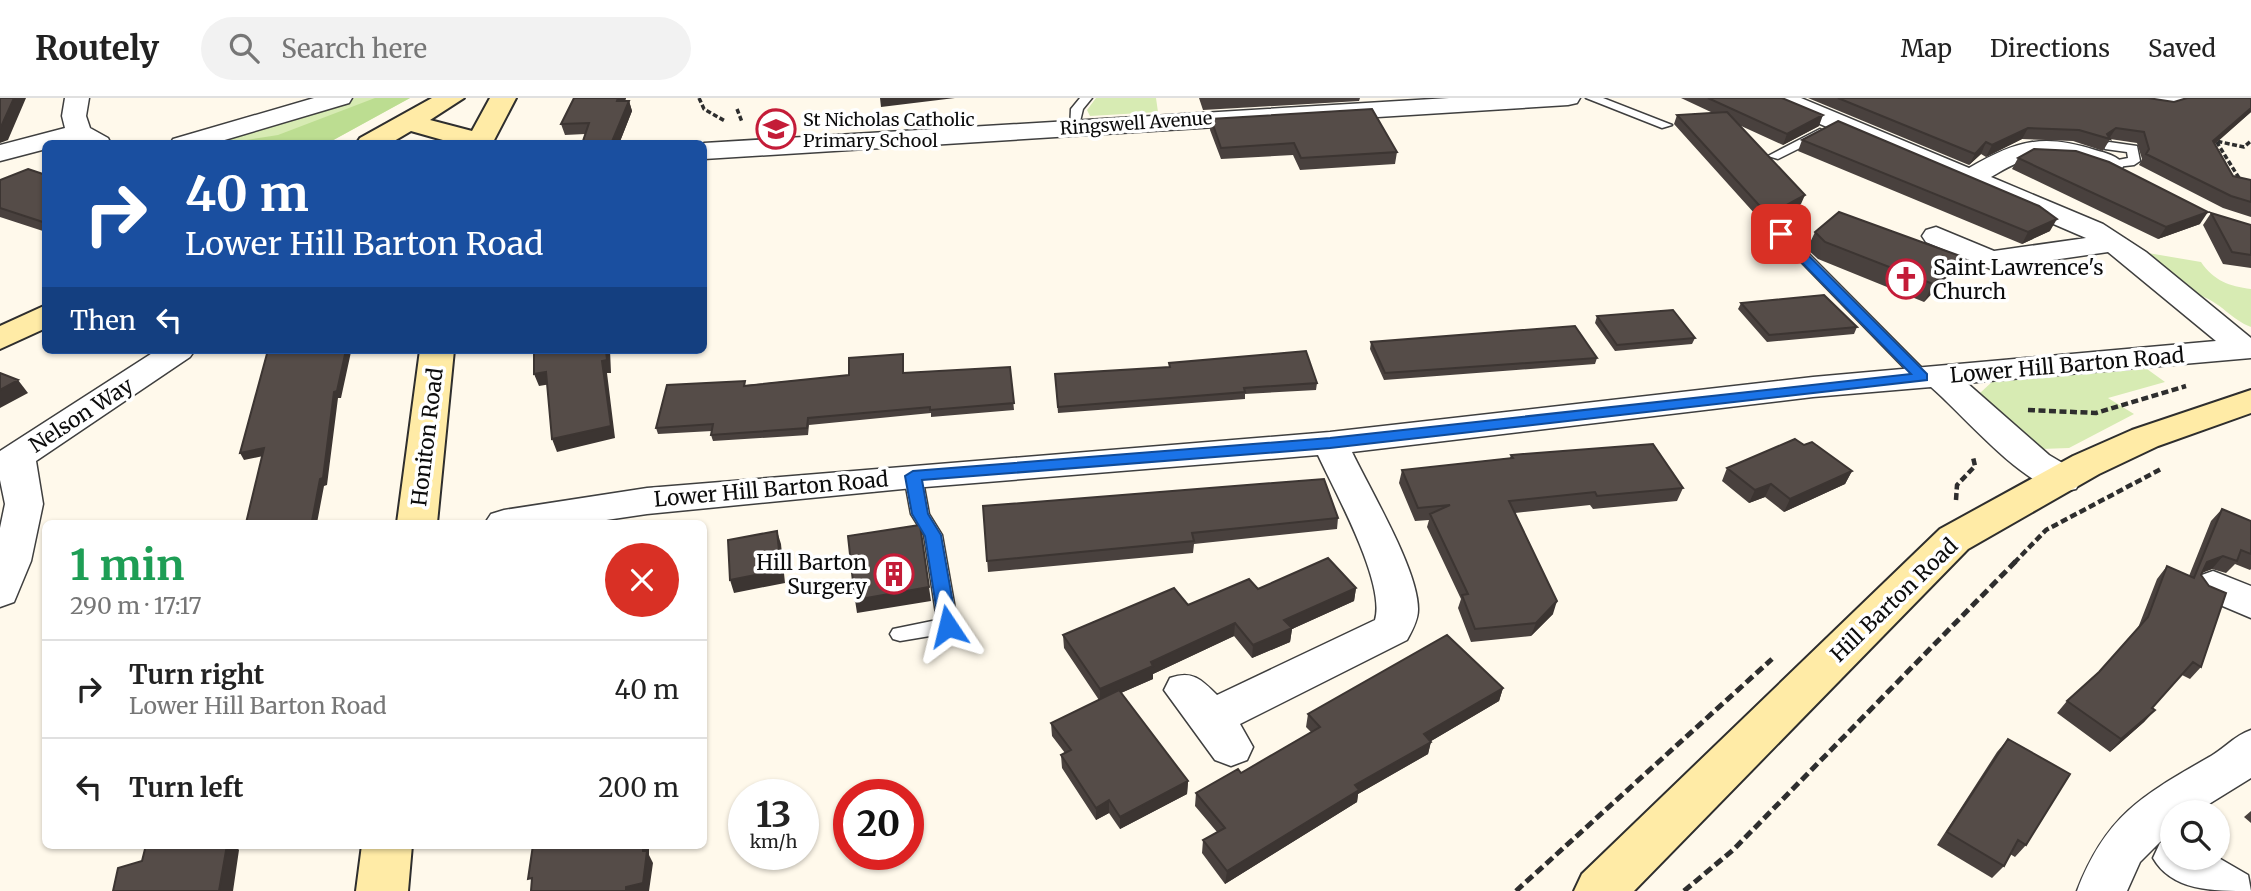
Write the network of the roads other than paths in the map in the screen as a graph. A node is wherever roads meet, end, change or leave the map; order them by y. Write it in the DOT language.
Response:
graph roads {
  1 [pos="77,98"];
  2 [pos="340,98"];
  3 [pos="451,98"];
  4 [pos="503,98"];
  5 [pos="1086,98"];
  6 [pos="1569,98"];
  7 [pos="1592,98"];
  8 [pos="1780,98"];
  9 [pos="2130,98"];
  10 [pos="2179,98"];
  11 [pos="1179,109"];
  12 [pos="410,123"];
  13 [pos="1840,123"];
  14 [pos="1666,125"];
  15 [pos="1074,127"];
  16 [pos="90,138"];
  17 [pos="196,140"];
  18 [pos="377,140"];
  19 [pos="471,140"];
  20 [pos="480,140"];
  21 [pos="42,146"];
  22 [pos="707,151"];
  23 [pos="0,153"];
  24 [pos="1774,156"];
  25 [pos="1971,178"];
  26 [pos="2143,181"];
  27 [pos="1802,232"];
  28 [pos="1936,236"];
  29 [pos="2113,243"];
  30 [pos="42,317"];
  31 [pos="0,339"];
  32 [pos="2247,348"];
  33 [pos="173,354"];
  34 [pos="437,354"];
  35 [pos="1930,376"];
  36 [pos="2251,401"];
  37 [pos="1330,443"];
  38 [pos="9,462"];
  39 [pos="913,476"];
  40 [pos="2063,480"];
  41 [pos="416,520"];
  42 [pos="524,520"];
  43 [pos="2213,586"];
  44 [pos="0,592"];
  45 [pos="2251,603"];
  46 [pos="901,634"];
  47 [pos="1209,719"];
  48 [pos="2251,749"];
  49 [pos="2153,842"];
  50 [pos="387,849"];
  51 [pos="2197,870"];
  52 [pos="382,891"];
  53 [pos="1600,891"];
  54 [pos="2102,891"];
  55 [pos="2231,891"];
  1 -- 16 [label="street"];
  2 -- 17 [label="street"];
  3 -- 12 [label="main road"];
  4 -- 20 [label="main road"];
  5 -- 15 [label="lane"];
  6 -- 11 [label="street, Ringswell Avenue"];
  7 -- 14 [label="lane"];
  8 -- 13 [label="street"];
  9 -- 10 [label="street"];
  11 -- 15 [label="street, Ringswell Avenue"];
  12 -- 18 [label="main road"];
  12 -- 19 [label="main road"];
  13 -- 24 [label="lane"];
  13 -- 25 [label="street"];
  15 -- 22 [label="street, Ringswell Avenue"];
  21 -- 23 [label="street"];
  25 -- 26 [label="street"];
  25 -- 29 [label="street"];
  27 -- 35 [label="lane"];
  28 -- 29 [label="street"];
  29 -- 32 [label="street"];
  30 -- 31 [label="main road"];
  32 -- 35 [label="street, Lower Hill Barton Road"];
  33 -- 38 [label="street, Nelson Way"];
  34 -- 41 [label="main road, Honiton Road"];
  35 -- 37 [label="street, Lower Hill Barton Road"];
  35 -- 40 [label="street"];
  36 -- 40 [label="main road, Hill Barton Road"];
  37 -- 39 [label="street, Lower Hill Barton Road"];
  37 -- 47 [label="street"];
  38 -- 44 [label="street, Nelson Way"];
  39 -- 42 [label="street, Lower Hill Barton Road"];
  39 -- 46 [label="lane"];
  40 -- 53 [label="main road, Hill Barton Road"];
  43 -- 45 [label="street"];
  48 -- 49 [label="street"];
  49 -- 54 [label="street"];
  50 -- 52 [label="main road"];
  51 -- 55 [label="street"];
}
